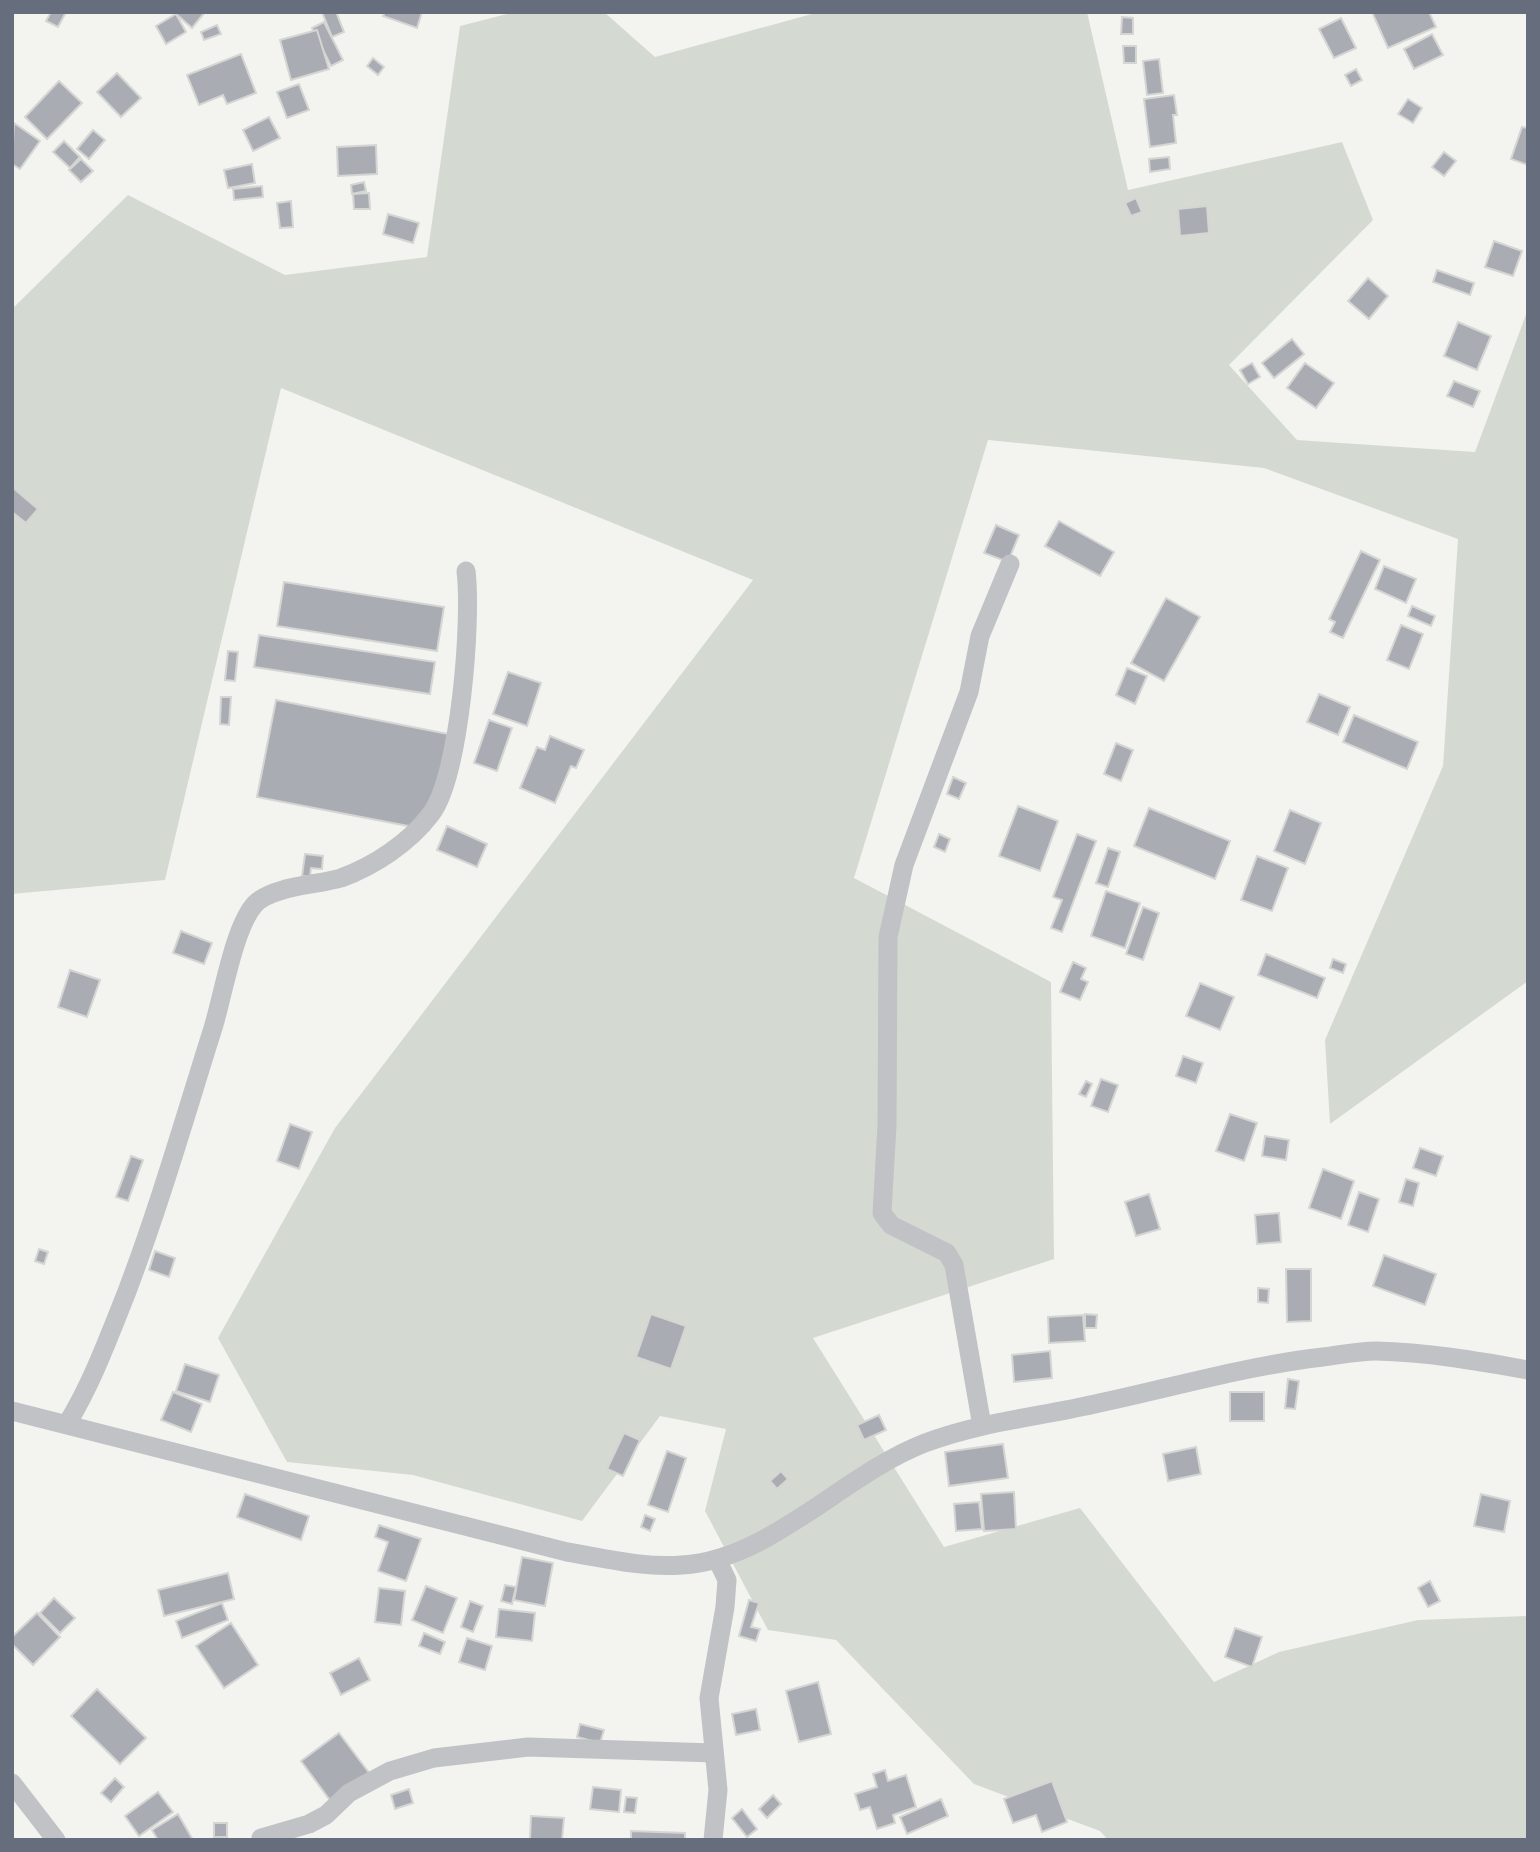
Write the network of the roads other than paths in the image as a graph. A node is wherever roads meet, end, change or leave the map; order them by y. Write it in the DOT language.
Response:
graph roads {
  1 [pos="1010,564"];
  2 [pos="466,571"];
  3 [pos="1528,1370"];
  4 [pos="12,1411"];
  5 [pos="66,1424"];
  6 [pos="982,1426"];
  7 [pos="717,1559"];
  8 [pos="714,1753"];
  9 [pos="12,1783"];
  10 [pos="261,1838"];
  11 [pos="56,1840"];
  12 [pos="713,1840"];
  1 -- 6 [label="street"];
  2 -- 5 [label="street"];
  3 -- 6 [label="street"];
  4 -- 5 [label="street"];
  5 -- 7 [label="street"];
  6 -- 7 [label="street"];
  7 -- 8 [label="street"];
  8 -- 10 [label="street"];
  8 -- 12 [label="street"];
  9 -- 11 [label="street"];
}
